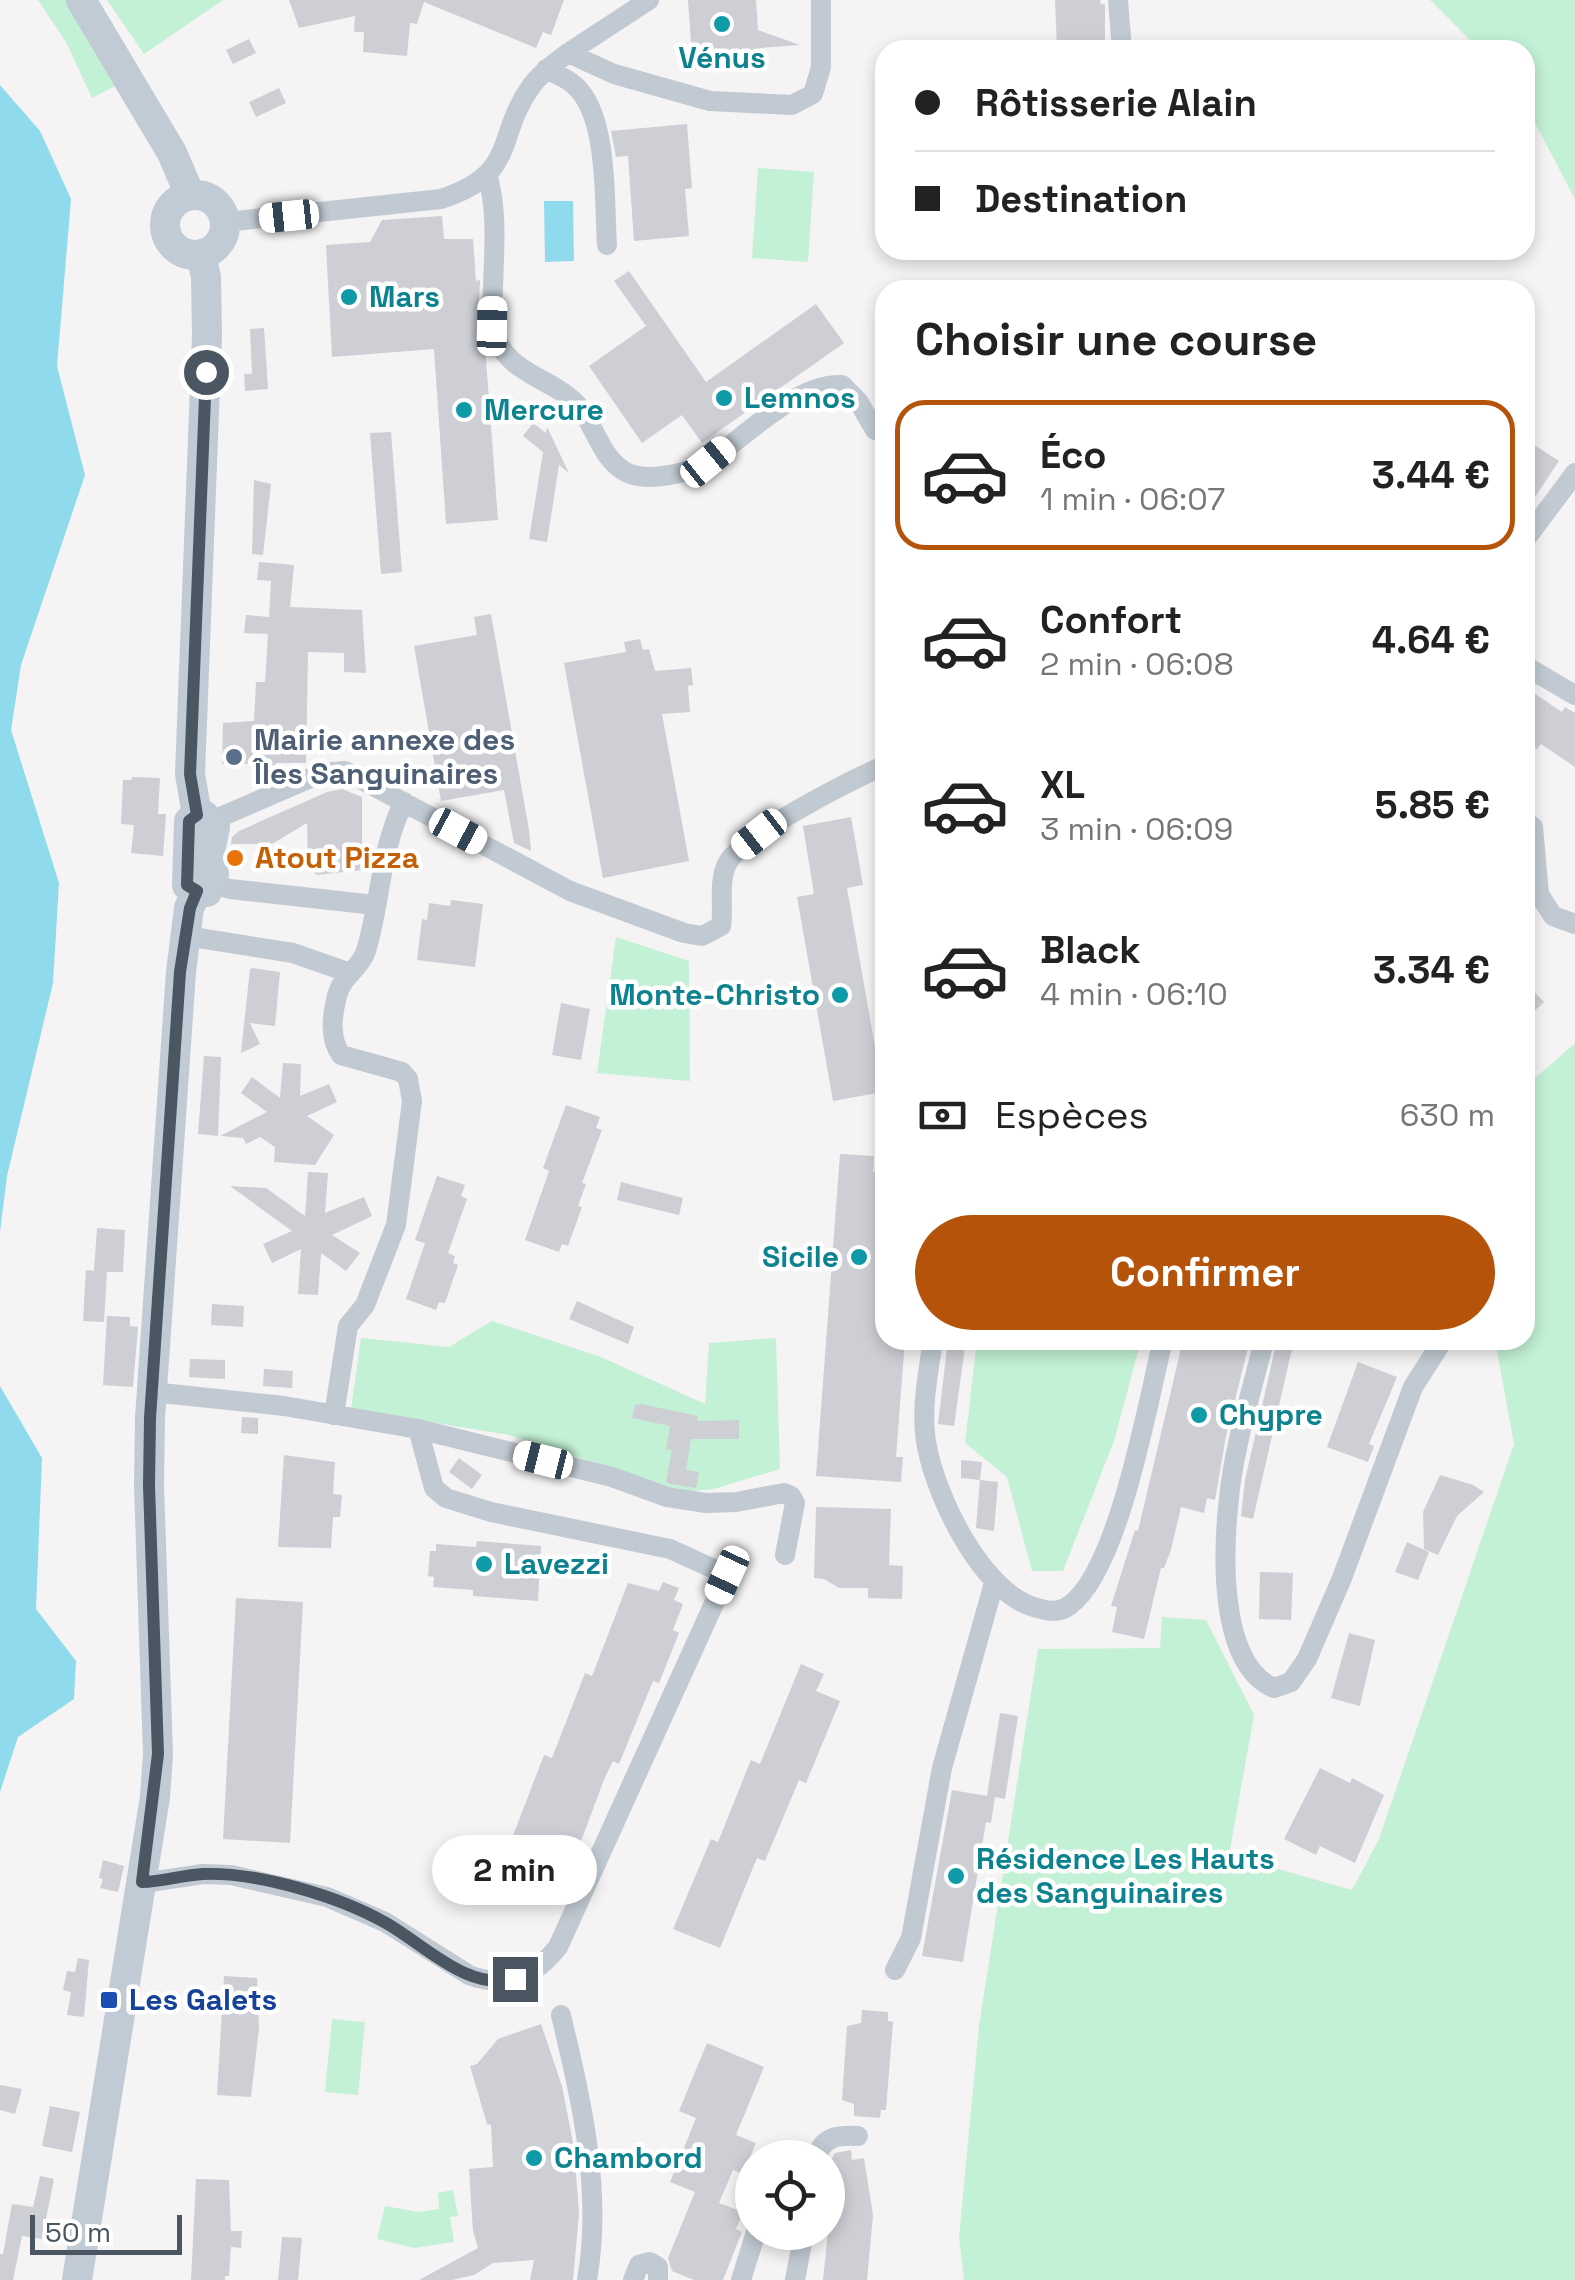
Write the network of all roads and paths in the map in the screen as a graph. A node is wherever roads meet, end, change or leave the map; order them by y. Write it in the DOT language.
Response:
graph roads {
  1 [pos="81,0"];
  2 [pos="649,0"];
  3 [pos="821,0"];
  4 [pos="1118,0"];
  5 [pos="1121,40"];
  6 [pos="568,53"];
  7 [pos="546,69"];
  8 [pos="487,174"];
  9 [pos="190,195"];
  10 [pos="226,222"];
  11 [pos="607,246"];
  12 [pos="201,255"];
  13 [pos="875,430"];
  14 [pos="1575,473"];
  15 [pos="1535,527"];
  16 [pos="1535,672"];
  17 [pos="1575,695"];
  18 [pos="875,770"];
  19 [pos="404,802"];
  20 [pos="215,815"];
  21 [pos="1535,847"];
  22 [pos="205,887"];
  23 [pos="375,905"];
  24 [pos="1575,924"];
  25 [pos="186,936"];
  26 [pos="350,973"];
  27 [pos="932,1350"];
  28 [pos="1160,1350"];
  29 [pos="1262,1350"];
  30 [pos="1438,1350"];
  31 [pos="152,1392"];
  32 [pos="334,1415"];
  33 [pos="418,1429"];
  34 [pos="785,1555"];
  35 [pos="994,1583"];
  36 [pos="142,1882"];
  37 [pos="894,1970"];
  38 [pos="561,2014"];
  39 [pos="858,2136"];
  40 [pos="829,2140"];
  41 [pos="750,2250"];
  42 [pos="801,2250"];
  43 [pos="77,2280"];
  44 [pos="587,2280"];
  45 [pos="633,2280"];
  46 [pos="658,2280"];
  47 [pos="741,2280"];
  48 [pos="795,2280"];
  1 -- 9 [label="main road"];
  2 -- 6 [label="street"];
  3 -- 6 [label="street"];
  4 -- 5 [label="street"];
  6 -- 7 [label="street"];
  7 -- 8 [label="street"];
  7 -- 11 [label="street"];
  8 -- 10 [label="street"];
  8 -- 13 [label="street"];
  9 -- 10 [label="main road"];
  9 -- 12 [label="main road"];
  10 -- 12 [label="main road"];
  12 -- 20 [label="main road"];
  14 -- 15 [label="street"];
  16 -- 17 [label="street"];
  18 -- 19 [label="street"];
  19 -- 20 [label="street"];
  19 -- 23 [label="street"];
  20 -- 22 [label="main road"];
  21 -- 24 [label="street"];
  22 -- 23 [label="street"];
  22 -- 25 [label="main road"];
  23 -- 26 [label="street"];
  25 -- 26 [label="street"];
  25 -- 31 [label="main road"];
  26 -- 32 [label="street"];
  27 -- 35 [label="street"];
  28 -- 35 [label="street"];
  29 -- 30 [label="street"];
  31 -- 32 [label="street"];
  31 -- 36 [label="main road"];
  32 -- 33 [label="street"];
  33 -- 34 [label="street"];
  33 -- 36 [label="street"];
  35 -- 37 [label="street"];
  36 -- 43 [label="main road"];
  38 -- 44 [label="street"];
  39 -- 40 [label="street"];
  41 -- 47 [label="street"];
  42 -- 48 [label="street"];
  45 -- 46 [label="street"];
}
